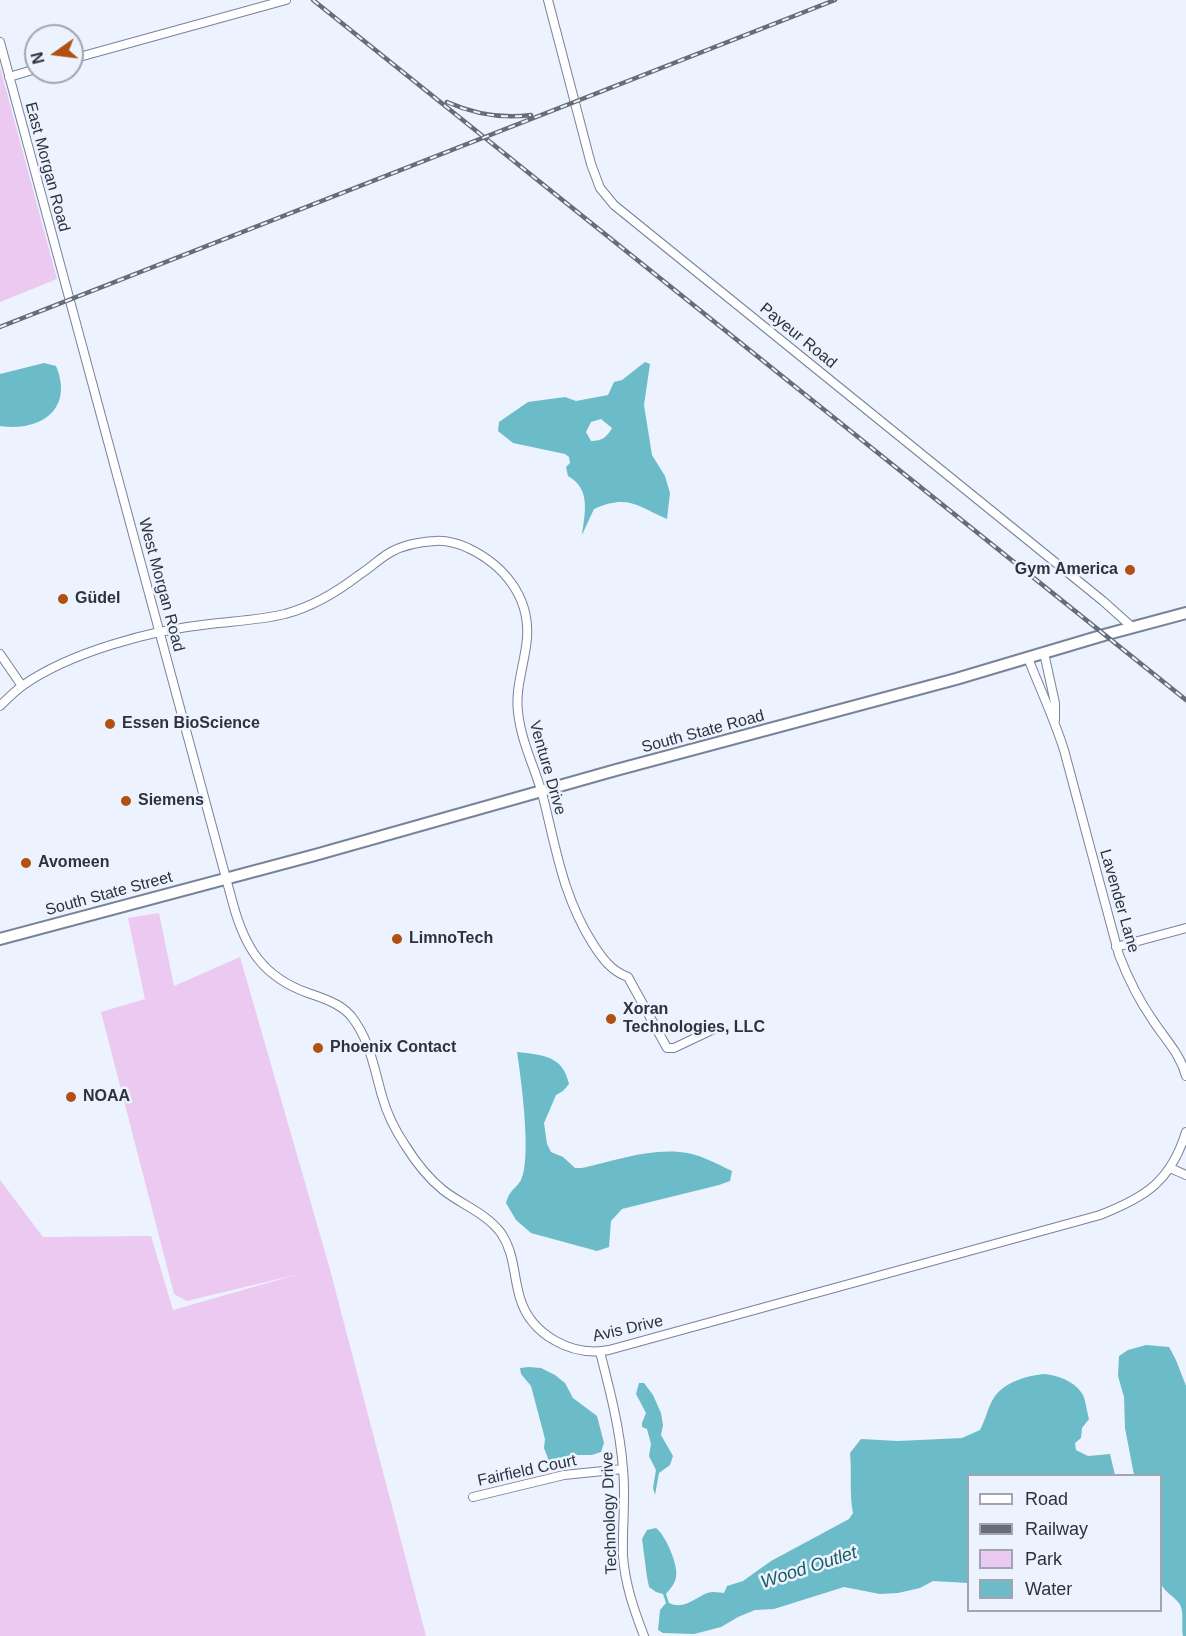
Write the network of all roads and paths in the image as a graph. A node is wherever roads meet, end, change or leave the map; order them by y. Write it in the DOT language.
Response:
graph roads {
  1 [pos="286,0"];
  2 [pos="549,0"];
  3 [pos="0,42"];
  4 [pos="84,56"];
  5 [pos="24,73"];
  6 [pos="9,77"];
  7 [pos="69,299"];
  8 [pos="1186,613"];
  9 [pos="1132,627"];
  10 [pos="160,632"];
  11 [pos="1044,653"];
  12 [pos="0,654"];
  13 [pos="1028,658"];
  14 [pos="22,686"];
  15 [pos="0,706"];
  16 [pos="1055,722"];
  17 [pos="541,792"];
  18 [pos="226,879"];
  19 [pos="1186,928"];
  20 [pos="0,939"];
  21 [pos="1116,947"];
  22 [pos="714,1029"];
  23 [pos="1186,1076"];
  24 [pos="1186,1132"];
  25 [pos="1178,1154"];
  26 [pos="1186,1158"];
  27 [pos="1170,1168"];
  28 [pos="1186,1175"];
  29 [pos="600,1352"];
  30 [pos="623,1469"];
  31 [pos="473,1497"];
  32 [pos="644,1636"];
  1 -- 4 [label="street"];
  2 -- 9 [label="street, Payeur Road"];
  3 -- 6 [label="street, East Morgan Road"];
  5 -- 6 [label="street"];
  6 -- 7 [label="street, East Morgan Road"];
  7 -- 10 [label="street, West Morgan Road"];
  8 -- 9 [label="main road, South State Road"];
  9 -- 11 [label="main road, South State Road"];
  10 -- 14 [label="street, Venture Drive"];
  10 -- 17 [label="street, Venture Drive"];
  10 -- 18 [label="street, West Morgan Road"];
  11 -- 13 [label="main road, South State Road"];
  11 -- 16 [label="street, Lavender Lane"];
  12 -- 14 [label="street"];
  13 -- 16 [label="street, Lavender Lane"];
  13 -- 17 [label="main road, South State Road"];
  14 -- 15 [label="street, Venture Drive"];
  16 -- 21 [label="street, Lavender Lane"];
  17 -- 18 [label="main road, South State Road"];
  17 -- 22 [label="street, Venture Drive"];
  18 -- 20 [label="main road, South State Street"];
  18 -- 29 [label="street, Avis Drive"];
  19 -- 21 [label="street"];
  21 -- 23 [label="street, Lavender Lane"];
  24 -- 25 [label="street"];
  25 -- 26 [label="street"];
  25 -- 27 [label="street"];
  27 -- 28 [label="street"];
  27 -- 29 [label="street, Avis Drive"];
  29 -- 30 [label="street, Technology Drive"];
  30 -- 31 [label="street, Fairfield Court"];
  30 -- 32 [label="street, Technology Drive"];
}
